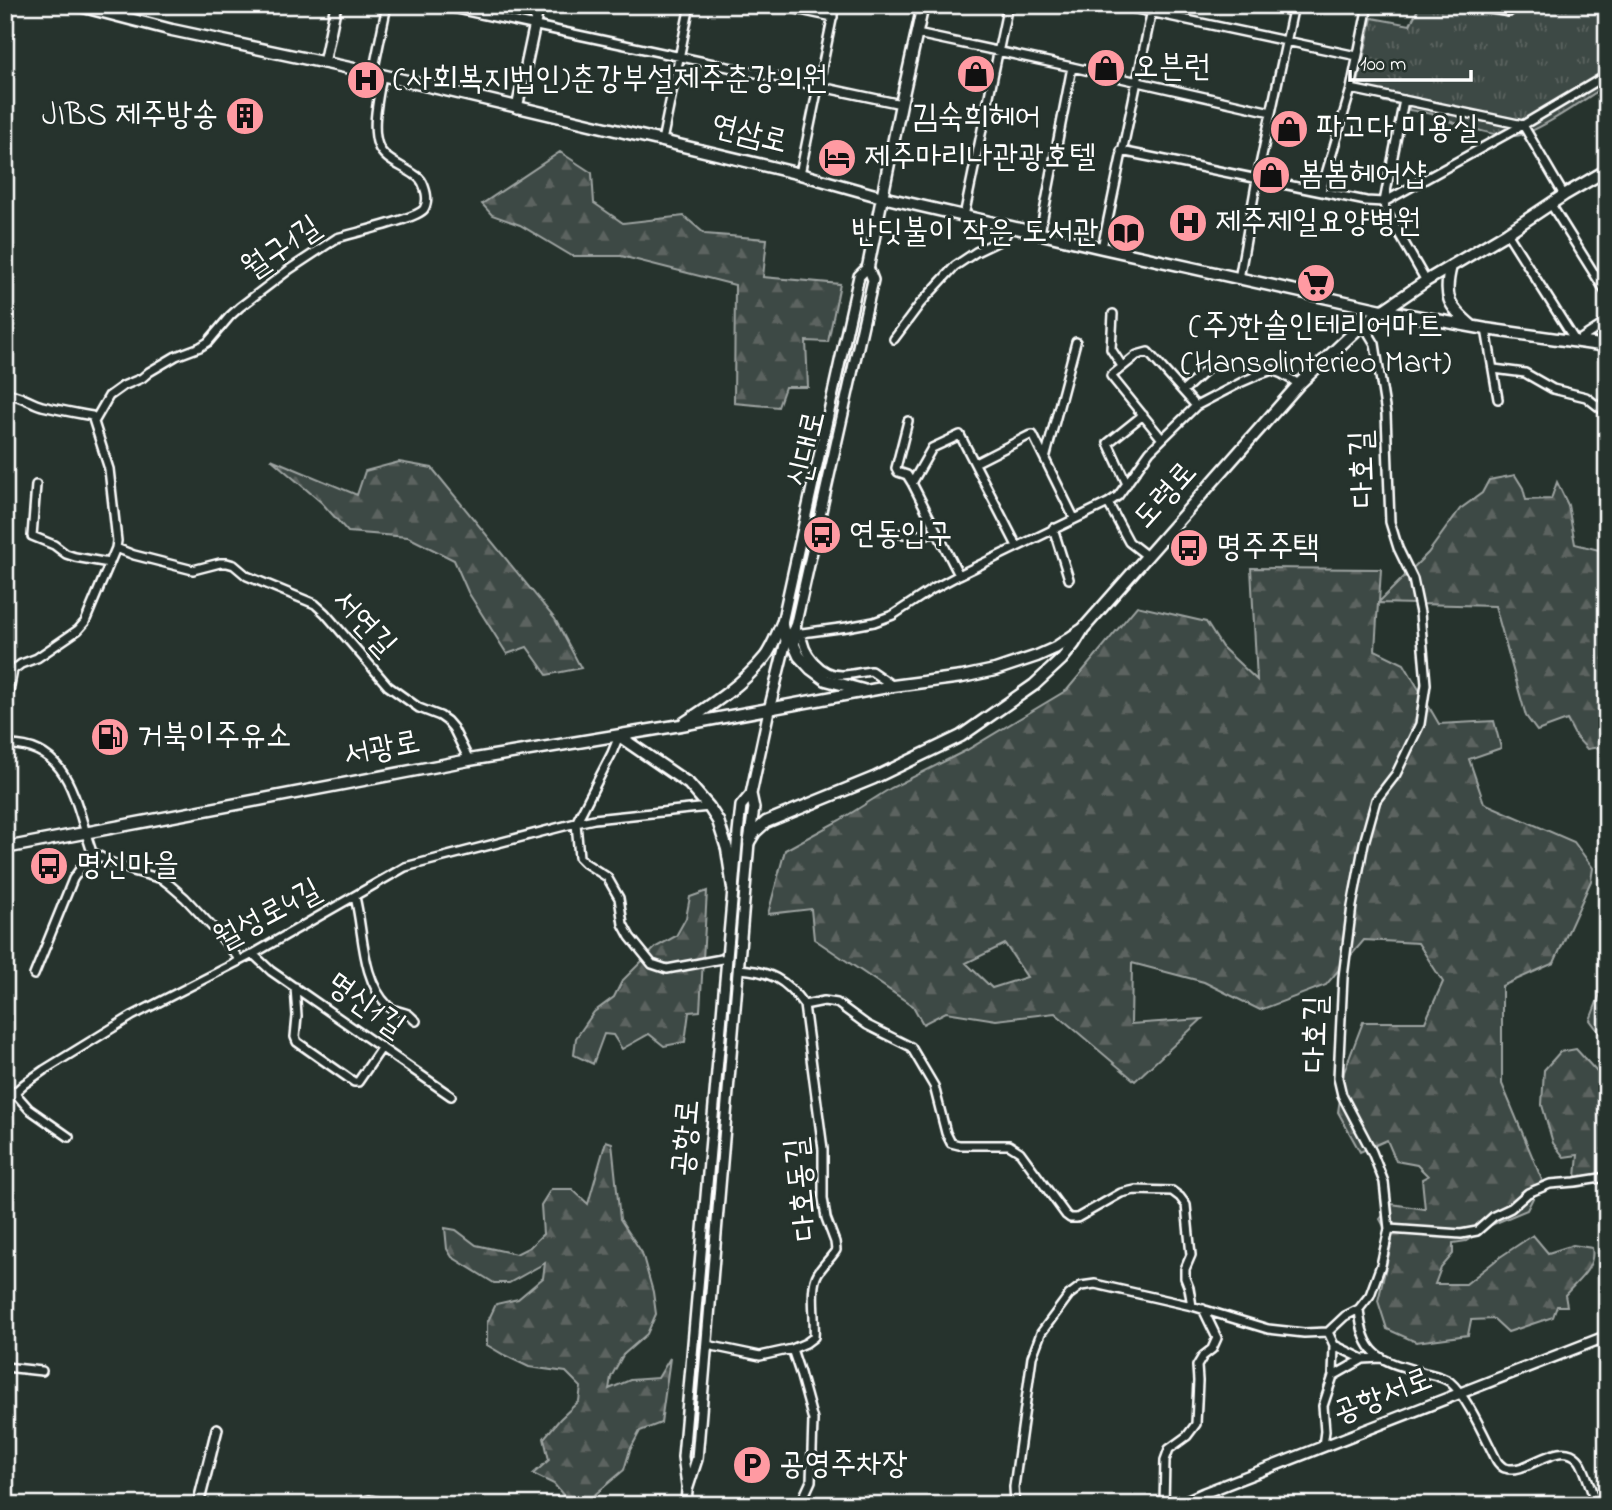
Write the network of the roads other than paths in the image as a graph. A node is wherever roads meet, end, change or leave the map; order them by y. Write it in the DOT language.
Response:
graph roads {
  1 [pos="76,5"];
  2 [pos="336,5"];
  3 [pos="387,5"];
  4 [pos="438,5"];
  5 [pos="539,5"];
  6 [pos="690,5"];
  7 [pos="776,5"];
  8 [pos="835,5"];
  9 [pos="922,5"];
  10 [pos="1007,5"];
  11 [pos="1117,5"];
  12 [pos="1265,5"];
  13 [pos="1368,5"];
  14 [pos="1473,5"];
  15 [pos="1511,5"];
  16 [pos="1293,8"];
  17 [pos="1152,9"];
  18 [pos="833,17"];
  19 [pos="535,26"];
  20 [pos="917,34"];
  21 [pos="1286,42"];
  22 [pos="998,51"];
  23 [pos="1357,56"];
  24 [pos="680,57"];
  25 [pos="324,63"];
  26 [pos="1072,67"];
  27 [pos="378,74"];
  28 [pos="1607,75"];
  29 [pos="1136,81"];
  30 [pos="818,87"];
  31 [pos="1351,89"];
  32 [pos="1404,100"];
  33 [pos="901,104"];
  34 [pos="517,108"];
  35 [pos="1271,112"];
  36 [pos="1523,125"];
  37 [pos="662,141"];
  38 [pos="1121,151"];
  39 [pos="1607,170"];
  40 [pos="800,174"];
  41 [pos="1257,179"];
  42 [pos="1321,191"];
  43 [pos="1564,195"];
  44 [pos="882,197"];
  45 [pos="1384,202"];
  46 [pos="1549,203"];
  47 [pos="964,216"];
  48 [pos="1011,226"];
  49 [pos="1040,233"];
  50 [pos="1507,233"];
  51 [pos="1102,248"];
  52 [pos="1451,266"];
  53 [pos="868,267"];
  54 [pos="1239,279"];
  55 [pos="1426,281"];
  56 [pos="1607,294"];
  57 [pos="1382,310"];
  58 [pos="1113,314"];
  59 [pos="1607,322"];
  60 [pos="1363,324"];
  61 [pos="1472,326"];
  62 [pos="1486,329"];
  63 [pos="894,339"];
  64 [pos="1076,342"];
  65 [pos="1576,342"];
  66 [pos="1607,346"];
  67 [pos="1122,366"];
  68 [pos="1494,369"];
  69 [pos="1205,371"];
  70 [pos="1299,384"];
  71 [pos="1182,391"];
  72 [pos="5,393"];
  73 [pos="1498,399"];
  74 [pos="1196,406"];
  75 [pos="1607,411"];
  76 [pos="1143,415"];
  77 [pos="908,421"];
  78 [pos="94,422"];
  79 [pos="1162,439"];
  80 [pos="1045,459"];
  81 [pos="975,463"];
  82 [pos="912,483"];
  83 [pos="1127,484"];
  84 [pos="36,485"];
  85 [pos="1108,503"];
  86 [pos="1073,518"];
  87 [pos="1053,528"];
  88 [pos="892,533"];
  89 [pos="937,533"];
  90 [pos="1017,546"];
  91 [pos="116,548"];
  92 [pos="1147,556"];
  93 [pos="109,563"];
  94 [pos="959,575"];
  95 [pos="1069,579"];
  96 [pos="782,623"];
  97 [pos="795,627"];
  98 [pos="1083,629"];
  99 [pos="786,641"];
  100 [pos="893,686"];
  101 [pos="867,691"];
  102 [pos="769,710"];
  103 [pos="5,711"];
  104 [pos="681,725"];
  105 [pos="619,736"];
  106 [pos="5,745"];
  107 [pos="469,760"];
  108 [pos="751,794"];
  109 [pos="709,807"];
  110 [pos="576,823"];
  111 [pos="85,832"];
  112 [pos="749,842"];
  113 [pos="5,848"];
  114 [pos="92,852"];
  115 [pos="733,888"];
  116 [pos="355,897"];
  117 [pos="253,954"];
  118 [pos="727,958"];
  119 [pos="240,960"];
  120 [pos="739,969"];
  121 [pos="34,975"];
  122 [pos="295,987"];
  123 [pos="804,1005"];
  124 [pos="416,1021"];
  125 [pos="382,1047"];
  126 [pos="14,1092"];
  127 [pos="451,1096"];
  128 [pos="5,1101"];
  129 [pos="69,1137"];
  130 [pos="1607,1177"];
  131 [pos="1390,1229"];
  132 [pos="1192,1306"];
  133 [pos="1203,1309"];
  134 [pos="1359,1309"];
  135 [pos="1328,1332"];
  136 [pos="1607,1336"];
  137 [pos="707,1345"];
  138 [pos="1334,1345"];
  139 [pos="792,1349"];
  140 [pos="1381,1358"];
  141 [pos="1363,1359"];
  142 [pos="5,1367"];
  143 [pos="42,1371"];
  144 [pos="1333,1376"];
  145 [pos="1461,1393"];
  146 [pos="217,1429"];
  147 [pos="1323,1446"];
  148 [pos="687,1490"];
  149 [pos="198,1505"];
  150 [pos="352,1505"];
  151 [pos="390,1505"];
  152 [pos="686,1505"];
  153 [pos="800,1505"];
  154 [pos="1014,1505"];
  155 [pos="1164,1505"];
  156 [pos="1177,1505"];
  157 [pos="1596,1505"];
  1 -- 25 [label="main road, 연삼로"];
  2 -- 25 [label="street"];
  3 -- 27 [label="street"];
  4 -- 19 [label="street"];
  5 -- 19 [label="street"];
  6 -- 24 [label="street"];
  7 -- 18 [label="street"];
  8 -- 18 [label="street"];
  9 -- 20 [label="main road, 신대로"];
  10 -- 22 [label="street"];
  11 -- 17 [label="street"];
  12 -- 16 [label="street"];
  13 -- 23 [label="street"];
  14 -- 15 [label="street"];
  16 -- 21 [label="street"];
  17 -- 21 [label="street"];
  17 -- 29 [label="street"];
  18 -- 30 [label="street"];
  19 -- 24 [label="street"];
  19 -- 34 [label="street"];
  20 -- 22 [label="street"];
  20 -- 33 [label="main road, 신대로"];
  21 -- 23 [label="street"];
  21 -- 35 [label="street"];
  22 -- 26 [label="street"];
  22 -- 47 [label="street"];
  23 -- 31 [label="street"];
  24 -- 30 [label="street"];
  24 -- 37 [label="street"];
  25 -- 27 [label="main road, 연삼로"];
  26 -- 29 [label="street"];
  26 -- 49 [label="street"];
  27 -- 34 [label="main road, 연삼로"];
  27 -- 78 [label="street, 월구1길"];
  28 -- 36 [label="street"];
  29 -- 35 [label="street"];
  29 -- 38 [label="street"];
  30 -- 33 [label="street"];
  30 -- 40 [label="street"];
  31 -- 32 [label="street"];
  31 -- 42 [label="street"];
  32 -- 36 [label="street"];
  32 -- 45 [label="street"];
  33 -- 44 [label="main road, 신대로"];
  34 -- 37 [label="main road, 연삼로"];
  35 -- 41 [label="street"];
  36 -- 43 [label="street"];
  36 -- 45 [label="street"];
  37 -- 40 [label="main road, 연삼로"];
  38 -- 41 [label="street"];
  38 -- 51 [label="street"];
  39 -- 43 [label="main road, 도령로"];
  40 -- 44 [label="main road, 연삼로"];
  41 -- 42 [label="street"];
  41 -- 54 [label="street"];
  42 -- 45 [label="street"];
  43 -- 46 [label="main road, 도령로"];
  44 -- 47 [label="main road, 연삼로"];
  44 -- 53 [label="main road, 신대로"];
  45 -- 55 [label="street"];
  46 -- 50 [label="main road, 도령로"];
  46 -- 56 [label="street"];
  47 -- 48 [label="main road, 연삼로"];
  48 -- 49 [label="main road, 연삼로"];
  48 -- 63 [label="street"];
  49 -- 51 [label="main road, 연삼로"];
  50 -- 52 [label="main road, 도령로"];
  50 -- 65 [label="street"];
  51 -- 54 [label="main road, 연삼로"];
  52 -- 55 [label="main road, 도령로"];
  52 -- 61 [label="main road"];
  53 -- 96 [label="street, 신대로"];
  53 -- 97 [label="street, 신대로"];
  54 -- 57 [label="main road, 연삼로"];
  55 -- 57 [label="main road, 도령로"];
  57 -- 60 [label="main road, 도령로"];
  57 -- 61 [label="main road, 연삼로"];
  58 -- 67 [label="street"];
  59 -- 65 [label="street"];
  60 -- 70 [label="main road, 도령로"];
  60 -- 131 [label="street, 다호길"];
  61 -- 62 [label="main road, 연삼로"];
  62 -- 65 [label="main road, 연삼로"];
  62 -- 68 [label="street"];
  64 -- 80 [label="street"];
  65 -- 66 [label="main road, 연삼로"];
  67 -- 71 [label="street"];
  67 -- 76 [label="street"];
  68 -- 73 [label="street"];
  68 -- 75 [label="street"];
  69 -- 71 [label="street"];
  70 -- 74 [label="street"];
  70 -- 92 [label="main road, 도령로"];
  71 -- 74 [label="street"];
  72 -- 78 [label="street"];
  74 -- 79 [label="street"];
  76 -- 79 [label="street"];
  76 -- 83 [label="street"];
  77 -- 82 [label="street"];
  78 -- 91 [label="street"];
  79 -- 83 [label="street"];
  80 -- 81 [label="street"];
  80 -- 86 [label="street"];
  81 -- 82 [label="street"];
  81 -- 90 [label="street"];
  82 -- 89 [label="street"];
  83 -- 85 [label="street"];
  84 -- 93 [label="street"];
  85 -- 86 [label="street"];
  85 -- 92 [label="street"];
  86 -- 87 [label="street"];
  87 -- 90 [label="street"];
  87 -- 95 [label="street"];
  88 -- 89 [label="street"];
  89 -- 94 [label="street"];
  90 -- 94 [label="street"];
  91 -- 93 [label="street"];
  91 -- 107 [label="street, 서연길"];
  92 -- 98 [label="main road, 도령로"];
  93 -- 103 [label="street"];
  94 -- 100 [label="street"];
  96 -- 99 [label="street, 신대로"];
  96 -- 104 [label="main road"];
  97 -- 99 [label="street, 신대로"];
  97 -- 101 [label="main road"];
  98 -- 100 [label="main road, 도령로"];
  98 -- 112 [label="main road"];
  99 -- 102 [label="street, 신대로"];
  100 -- 101 [label="main road, 도령로"];
  101 -- 102 [label="main road, 도령로"];
  102 -- 104 [label="main road, 서광로"];
  102 -- 108 [label="street, 공항로"];
  104 -- 105 [label="main road, 서광로"];
  105 -- 107 [label="main road, 서광로"];
  105 -- 109 [label="main road"];
  105 -- 110 [label="street"];
  106 -- 111 [label="street"];
  107 -- 111 [label="main road, 서광로"];
  108 -- 112 [label="street, 공항로"];
  108 -- 115 [label="street, 공항로"];
  109 -- 110 [label="street, 월성로4길"];
  109 -- 115 [label="main road"];
  110 -- 116 [label="street, 월성로4길"];
  110 -- 118 [label="street"];
  111 -- 113 [label="main road, 서광로"];
  111 -- 114 [label="street"];
  112 -- 120 [label="street, 공항로"];
  114 -- 119 [label="street"];
  114 -- 121 [label="street"];
  115 -- 118 [label="street, 공항로"];
  116 -- 117 [label="street, 월성로4길"];
  116 -- 124 [label="street"];
  117 -- 119 [label="street, 월성로4길"];
  117 -- 122 [label="street, 명신1길"];
  118 -- 148 [label="street, 공항로"];
  119 -- 126 [label="street, 월성로4길"];
  120 -- 123 [label="street"];
  120 -- 137 [label="street, 공항로"];
  122 -- 125 [label="street, 명신1길"];
  122 -- 125 [label="street"];
  123 -- 132 [label="street"];
  123 -- 139 [label="street, 다호동길"];
  125 -- 127 [label="street, 명신1길"];
  126 -- 128 [label="street, 월성로4길"];
  126 -- 129 [label="street"];
  130 -- 131 [label="street"];
  131 -- 134 [label="street, 다호길"];
  132 -- 133 [label="street"];
  132 -- 154 [label="street"];
  133 -- 135 [label="street"];
  133 -- 155 [label="street"];
  134 -- 135 [label="street, 다호길"];
  134 -- 140 [label="street"];
  135 -- 138 [label="street"];
  136 -- 145 [label="street, 공항서로"];
  137 -- 139 [label="street"];
  137 -- 148 [label="street, 공항로"];
  138 -- 141 [label="street"];
  138 -- 144 [label="street"];
  139 -- 153 [label="street"];
  140 -- 141 [label="street"];
  140 -- 145 [label="street"];
  141 -- 144 [label="street"];
  142 -- 143 [label="street"];
  144 -- 147 [label="street"];
  145 -- 147 [label="street, 공항서로"];
  145 -- 157 [label="street"];
  146 -- 149 [label="street"];
  147 -- 156 [label="street, 공항서로"];
  148 -- 152 [label="street, 공항로"];
  150 -- 151 [label="street"];
}
